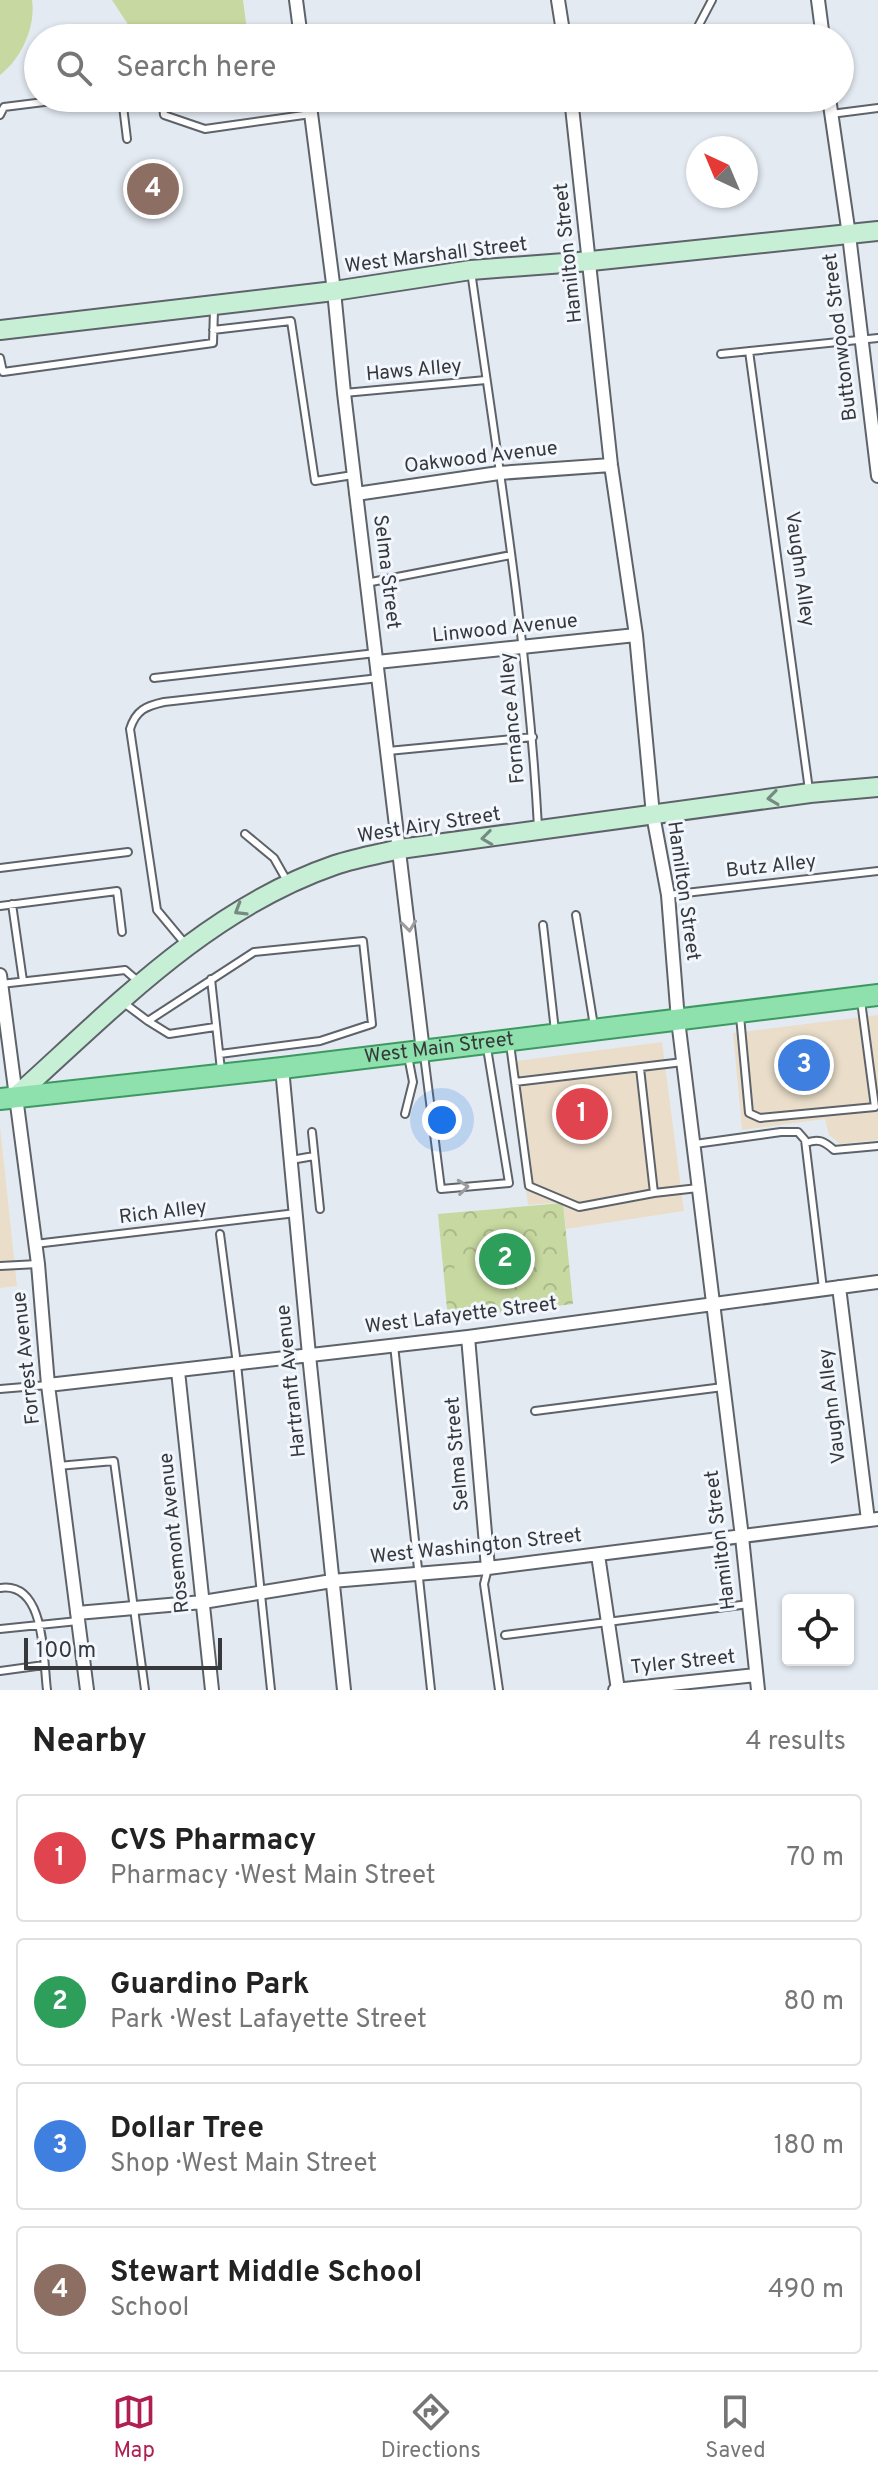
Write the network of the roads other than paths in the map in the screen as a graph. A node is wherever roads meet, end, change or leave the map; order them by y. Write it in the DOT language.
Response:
graph roads {
  1 [pos="296,0"];
  2 [pos="558,0"];
  3 [pos="712,0"];
  4 [pos="818,0"];
  5 [pos="299,24"];
  6 [pos="562,24"];
  7 [pos="699,24"];
  8 [pos="821,24"];
  9 [pos="24,104"];
  10 [pos="878,108"];
  11 [pos="854,111"];
  12 [pos="124,112"];
  13 [pos="164,112"];
  14 [pos="573,112"];
  15 [pos="847,112"];
  16 [pos="311,114"];
  17 [pos="831,114"];
  18 [pos="0,115"];
  19 [pos="127,139"];
  20 [pos="878,231"];
  21 [pos="849,235"];
  22 [pos="591,261"];
  23 [pos="471,270"];
  24 [pos="334,291"];
  25 [pos="214,305"];
  26 [pos="0,330"];
  27 [pos="213,330"];
  28 [pos="878,338"];
  29 [pos="862,339"];
  30 [pos="749,351"];
  31 [pos="721,354"];
  32 [pos="0,358"];
  33 [pos="486,380"];
  34 [pos="344,393"];
  35 [pos="874,417"];
  36 [pos="611,465"];
  37 [pos="499,473"];
  38 [pos="353,475"];
  39 [pos="878,476"];
  40 [pos="356,494"];
  41 [pos="511,555"];
  42 [pos="366,583"];
  43 [pos="636,635"];
  44 [pos="523,647"];
  45 [pos="376,658"];
  46 [pos="154,678"];
  47 [pos="379,678"];
  48 [pos="533,737"];
  49 [pos="388,751"];
  50 [pos="878,787"];
  51 [pos="810,793"];
  52 [pos="653,815"];
  53 [pos="538,831"];
  54 [pos="245,834"];
  55 [pos="400,849"];
  56 [pos="128,852"];
  57 [pos="0,868"];
  58 [pos="878,871"];
  59 [pos="289,884"];
  60 [pos="668,895"];
  61 [pos="12,904"];
  62 [pos="0,906"];
  63 [pos="576,915"];
  64 [pos="543,925"];
  65 [pos="122,932"];
  66 [pos="187,946"];
  67 [pos="211,979"];
  68 [pos="1,980"];
  69 [pos="23,981"];
  70 [pos="141,983"];
  71 [pos="869,996"];
  72 [pos="121,1001"];
  73 [pos="740,1012"];
  74 [pos="678,1020"];
  75 [pos="148,1021"];
  76 [pos="215,1027"];
  77 [pos="594,1030"];
  78 [pos="555,1035"];
  79 [pos="510,1040"];
  80 [pos="487,1043"];
  81 [pos="416,1052"];
  82 [pos="869,1060"];
  83 [pos="878,1060"];
  84 [pos="683,1062"];
  85 [pos="5,1064"];
  86 [pos="221,1064"];
  87 [pos="282,1068"];
  88 [pos="640,1068"];
  89 [pos="515,1082"];
  90 [pos="8,1098"];
  91 [pos="405,1114"];
  92 [pos="312,1132"];
  93 [pos="806,1143"];
  94 [pos="693,1144"];
  95 [pos="878,1146"];
  96 [pos="314,1156"];
  97 [pos="291,1160"];
  98 [pos="698,1188"];
  99 [pos="654,1193"];
  100 [pos="320,1209"];
  101 [pos="296,1213"];
  102 [pos="220,1234"];
  103 [pos="35,1244"];
  104 [pos="38,1264"];
  105 [pos="0,1266"];
  106 [pos="878,1282"];
  107 [pos="839,1287"];
  108 [pos="823,1289"];
  109 [pos="712,1302"];
  110 [pos="468,1337"];
  111 [pos="394,1345"];
  112 [pos="309,1355"];
  113 [pos="237,1364"];
  114 [pos="178,1371"];
  115 [pos="48,1385"];
  116 [pos="723,1387"];
  117 [pos="0,1389"];
  118 [pos="535,1411"];
  119 [pos="58,1466"];
  120 [pos="873,1519"];
  121 [pos="742,1537"];
  122 [pos="598,1555"];
  123 [pos="488,1568"];
  124 [pos="418,1574"];
  125 [pos="332,1581"];
  126 [pos="0,1588"];
  127 [pos="262,1593"];
  128 [pos="203,1602"];
  129 [pos="749,1604"];
  130 [pos="135,1608"];
  131 [pos="78,1617"];
  132 [pos="608,1621"];
  133 [pos="38,1624"];
  134 [pos="0,1629"];
  135 [pos="505,1635"];
  136 [pos="44,1665"];
  137 [pos="0,1671"];
  138 [pos="756,1675"];
  139 [pos="47,1690"];
  140 [pos="87,1690"];
  141 [pos="145,1690"];
  142 [pos="212,1690"];
  143 [pos="271,1690"];
  144 [pos="344,1690"];
  145 [pos="431,1690"];
  146 [pos="499,1690"];
  147 [pos="616,1690"];
  148 [pos="758,1690"];
  1 -- 5 [label="street"];
  2 -- 6 [label="street"];
  3 -- 7 [label="lane"];
  4 -- 8 [label="street"];
  9 -- 18 [label="lane"];
  10 -- 11 [label="lane"];
  12 -- 19 [label="lane"];
  13 -- 16 [label="lane"];
  14 -- 22 [label="street, Hamilton Street"];
  15 -- 17 [label="lane"];
  16 -- 24 [label="street, Selma Street"];
  17 -- 21 [label="street, Buttonwood Street"];
  20 -- 21 [label="main road, West Marshall Street"];
  21 -- 22 [label="main road, West Marshall Street"];
  21 -- 29 [label="street, Buttonwood Street"];
  22 -- 23 [label="main road, West Marshall Street"];
  22 -- 36 [label="street, Hamilton Street"];
  23 -- 24 [label="main road, West Marshall Street"];
  23 -- 33 [label="lane, Fornance Alley"];
  24 -- 25 [label="main road, West Marshall Street"];
  24 -- 34 [label="street, Selma Street"];
  25 -- 26 [label="main road, West Marshall Street"];
  25 -- 27 [label="lane"];
  27 -- 32 [label="lane"];
  27 -- 38 [label="lane"];
  28 -- 29 [label="lane"];
  29 -- 30 [label="lane"];
  29 -- 35 [label="street, Buttonwood Street"];
  30 -- 31 [label="lane"];
  30 -- 51 [label="lane, Vaughn Alley"];
  33 -- 34 [label="lane, Haws Alley"];
  33 -- 37 [label="lane, Fornance Alley"];
  34 -- 38 [label="street, Selma Street"];
  35 -- 39 [label="street, Buttonwood Street"];
  36 -- 37 [label="street, Oakwood Avenue"];
  36 -- 43 [label="street, Hamilton Street"];
  37 -- 40 [label="street, Oakwood Avenue"];
  37 -- 41 [label="lane, Fornance Alley"];
  38 -- 40 [label="street, Selma Street"];
  40 -- 42 [label="street, Selma Street"];
  41 -- 42 [label="lane"];
  41 -- 44 [label="lane, Fornance Alley"];
  42 -- 45 [label="street, Selma Street"];
  43 -- 44 [label="street, Linwood Avenue"];
  43 -- 52 [label="street, Hamilton Street"];
  44 -- 45 [label="street, Linwood Avenue"];
  44 -- 48 [label="lane, Fornance Alley"];
  45 -- 46 [label="lane"];
  45 -- 47 [label="street, Selma Street"];
  47 -- 49 [label="street, Selma Street"];
  47 -- 66 [label="lane"];
  48 -- 49 [label="lane"];
  48 -- 53 [label="lane, Fornance Alley"];
  49 -- 55 [label="street, Selma Street"];
  50 -- 51 [label="main road, West Airy Street"];
  51 -- 52 [label="main road, West Airy Street, one-way"];
  52 -- 53 [label="main road, West Airy Street"];
  52 -- 60 [label="street, Hamilton Street"];
  53 -- 55 [label="main road, West Airy Street, one-way"];
  54 -- 59 [label="lane"];
  55 -- 59 [label="main road, West Airy Street"];
  55 -- 81 [label="street, Selma Street, one-way"];
  56 -- 57 [label="lane"];
  58 -- 60 [label="lane, Butz Alley"];
  59 -- 66 [label="main road, West Airy Street, one-way"];
  60 -- 74 [label="street, Hamilton Street"];
  61 -- 62 [label="lane"];
  61 -- 65 [label="lane"];
  61 -- 69 [label="lane"];
  63 -- 77 [label="lane"];
  64 -- 78 [label="lane"];
  66 -- 70 [label="main road, West Airy Street"];
  67 -- 75 [label="lane"];
  67 -- 76 [label="lane"];
  67 -- 86 [label="lane"];
  68 -- 69 [label="lane"];
  68 -- 85 [label="street, Forrest Avenue"];
  69 -- 70 [label="lane"];
  70 -- 72 [label="main road, West Airy Street"];
  71 -- 73 [label="main road, West Main Street"];
  71 -- 82 [label="lane"];
  72 -- 75 [label="lane"];
  72 -- 90 [label="main road, West Airy Street"];
  73 -- 74 [label="main road, West Main Street"];
  73 -- 82 [label="lane"];
  74 -- 77 [label="main road, West Main Street"];
  74 -- 84 [label="street, Hamilton Street"];
  75 -- 76 [label="lane"];
  76 -- 86 [label="lane"];
  77 -- 78 [label="main road, West Main Street"];
  78 -- 79 [label="main road, West Main Street"];
  79 -- 80 [label="main road, West Main Street"];
  79 -- 89 [label="lane"];
  80 -- 81 [label="main road, West Main Street"];
  81 -- 80 [label="lane, one-way"];
  81 -- 87 [label="main road, West Main Street"];
  81 -- 91 [label="lane"];
  82 -- 83 [label="lane"];
  84 -- 88 [label="lane"];
  84 -- 94 [label="street, Hamilton Street"];
  85 -- 90 [label="street, Forrest Avenue"];
  86 -- 87 [label="main road, West Main Street"];
  86 -- 90 [label="main road, West Main Street"];
  87 -- 97 [label="street, Hartranft Avenue"];
  88 -- 89 [label="lane"];
  88 -- 99 [label="lane"];
  89 -- 99 [label="lane"];
  90 -- 103 [label="street, Forrest Avenue"];
  92 -- 96 [label="lane"];
  93 -- 94 [label="lane"];
  93 -- 95 [label="lane"];
  93 -- 108 [label="lane"];
  94 -- 98 [label="street, Hamilton Street"];
  96 -- 97 [label="lane"];
  96 -- 100 [label="lane"];
  97 -- 101 [label="street, Hartranft Avenue"];
  98 -- 99 [label="lane"];
  98 -- 109 [label="street, Hamilton Street"];
  101 -- 103 [label="lane, Rich Alley"];
  101 -- 112 [label="street, Hartranft Avenue"];
  102 -- 113 [label="lane"];
  103 -- 104 [label="street, Forrest Avenue"];
  104 -- 105 [label="lane"];
  104 -- 115 [label="street, Forrest Avenue"];
  106 -- 107 [label="street, West Lafayette Street"];
  107 -- 108 [label="street, West Lafayette Street"];
  107 -- 120 [label="street, Vaughn Alley"];
  108 -- 109 [label="street, West Lafayette Street"];
  109 -- 110 [label="street, West Lafayette Street"];
  109 -- 116 [label="street, Hamilton Street"];
  110 -- 111 [label="street, West Lafayette Street"];
  110 -- 123 [label="street, Selma Street"];
  111 -- 112 [label="street, West Lafayette Street"];
  111 -- 124 [label="lane"];
  112 -- 113 [label="street, West Lafayette Street"];
  112 -- 125 [label="street, Hartranft Avenue"];
  113 -- 114 [label="street, West Lafayette Street"];
  113 -- 127 [label="lane"];
  114 -- 115 [label="street, West Lafayette Street"];
  114 -- 128 [label="street, Rosemont Avenue"];
  115 -- 117 [label="lane"];
  115 -- 119 [label="street, Forrest Avenue"];
  116 -- 118 [label="lane"];
  116 -- 121 [label="street, Hamilton Street"];
  119 -- 130 [label="lane"];
  119 -- 131 [label="street, Forrest Avenue"];
  120 -- 121 [label="street, West Washington Street"];
  121 -- 122 [label="street, West Washington Street"];
  121 -- 129 [label="street, Hamilton Street"];
  122 -- 123 [label="street, West Washington Street"];
  122 -- 132 [label="street"];
  123 -- 124 [label="street, West Washington Street"];
  123 -- 146 [label="lane"];
  124 -- 125 [label="street, West Washington Street"];
  124 -- 145 [label="lane"];
  125 -- 127 [label="street, West Washington Street"];
  125 -- 144 [label="street, Hartranft Avenue"];
  126 -- 133 [label="lane"];
  127 -- 128 [label="street, West Washington Street"];
  127 -- 143 [label="lane"];
  128 -- 130 [label="street, West Washington Street"];
  128 -- 142 [label="street, Rosemont Avenue"];
  129 -- 132 [label="lane"];
  129 -- 138 [label="street, Hamilton Street"];
  130 -- 131 [label="street, West Washington Street"];
  130 -- 141 [label="lane"];
  131 -- 133 [label="lane"];
  131 -- 140 [label="street, Forrest Avenue"];
  132 -- 135 [label="lane"];
  132 -- 147 [label="street"];
  133 -- 134 [label="lane"];
  133 -- 136 [label="lane"];
  136 -- 137 [label="lane"];
  136 -- 139 [label="lane"];
  138 -- 147 [label="street, Tyler Street"];
  138 -- 148 [label="street, Hamilton Street"];
}
